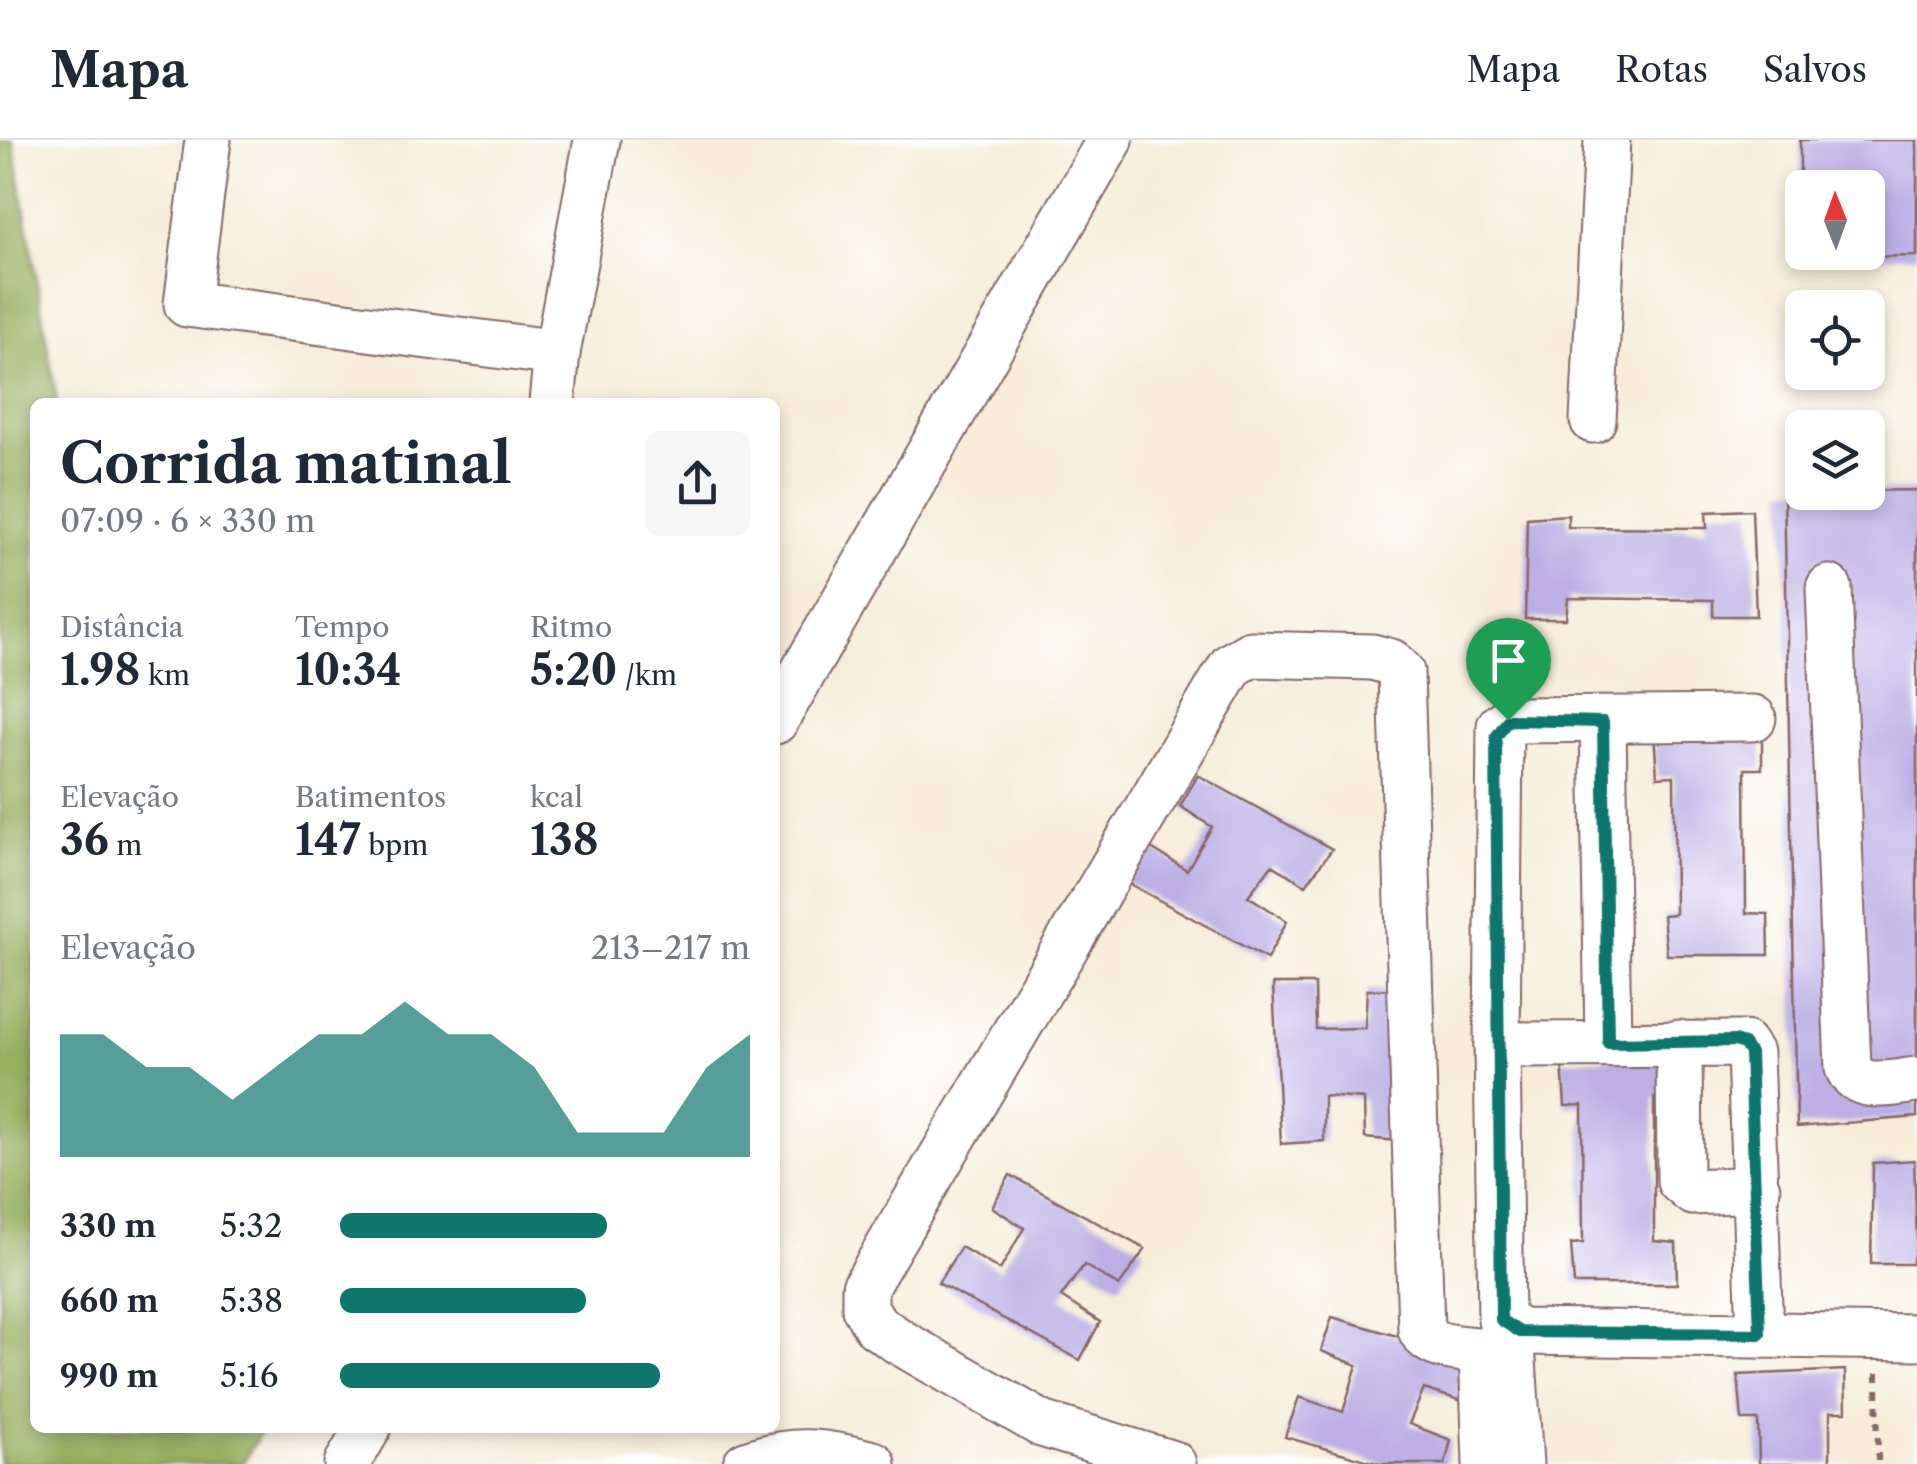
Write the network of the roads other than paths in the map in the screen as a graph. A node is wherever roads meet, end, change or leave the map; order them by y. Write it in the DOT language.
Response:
graph roads {
  1 [pos="208,140"];
  2 [pos="597,140"];
  3 [pos="1110,140"];
  4 [pos="1607,140"];
  5 [pos="557,352"];
  6 [pos="552,398"];
  7 [pos="1593,420"];
  8 [pos="1829,588"];
  9 [pos="780,712"];
  10 [pos="1753,718"];
  11 [pos="1603,722"];
  12 [pos="1608,1043"];
  13 [pos="1679,1043"];
  14 [pos="1496,1045"];
  15 [pos="1917,1080"];
  16 [pos="1757,1189"];
  17 [pos="1760,1334"];
  18 [pos="1897,1337"];
  19 [pos="1482,1350"];
  20 [pos="365,1433"];
  21 [pos="346,1464"];
  22 [pos="746,1464"];
  23 [pos="873,1464"];
  24 [pos="1173,1464"];
  25 [pos="1486,1464"];
  26 [pos="1520,1464"];
  1 -- 5 [label="street"];
  2 -- 5 [label="street"];
  3 -- 9 [label="street"];
  4 -- 7 [label="street"];
  5 -- 6 [label="street"];
  8 -- 15 [label="street"];
  10 -- 11 [label="street"];
  11 -- 12 [label="street"];
  11 -- 14 [label="street"];
  12 -- 13 [label="street"];
  12 -- 14 [label="street"];
  13 -- 16 [label="street"];
  13 -- 16 [label="street"];
  14 -- 17 [label="street"];
  16 -- 17 [label="street"];
  17 -- 18 [label="street"];
  19 -- 24 [label="street"];
  19 -- 25 [label="street"];
  19 -- 26 [label="street"];
  20 -- 21 [label="street"];
  22 -- 23 [label="street"];
}
